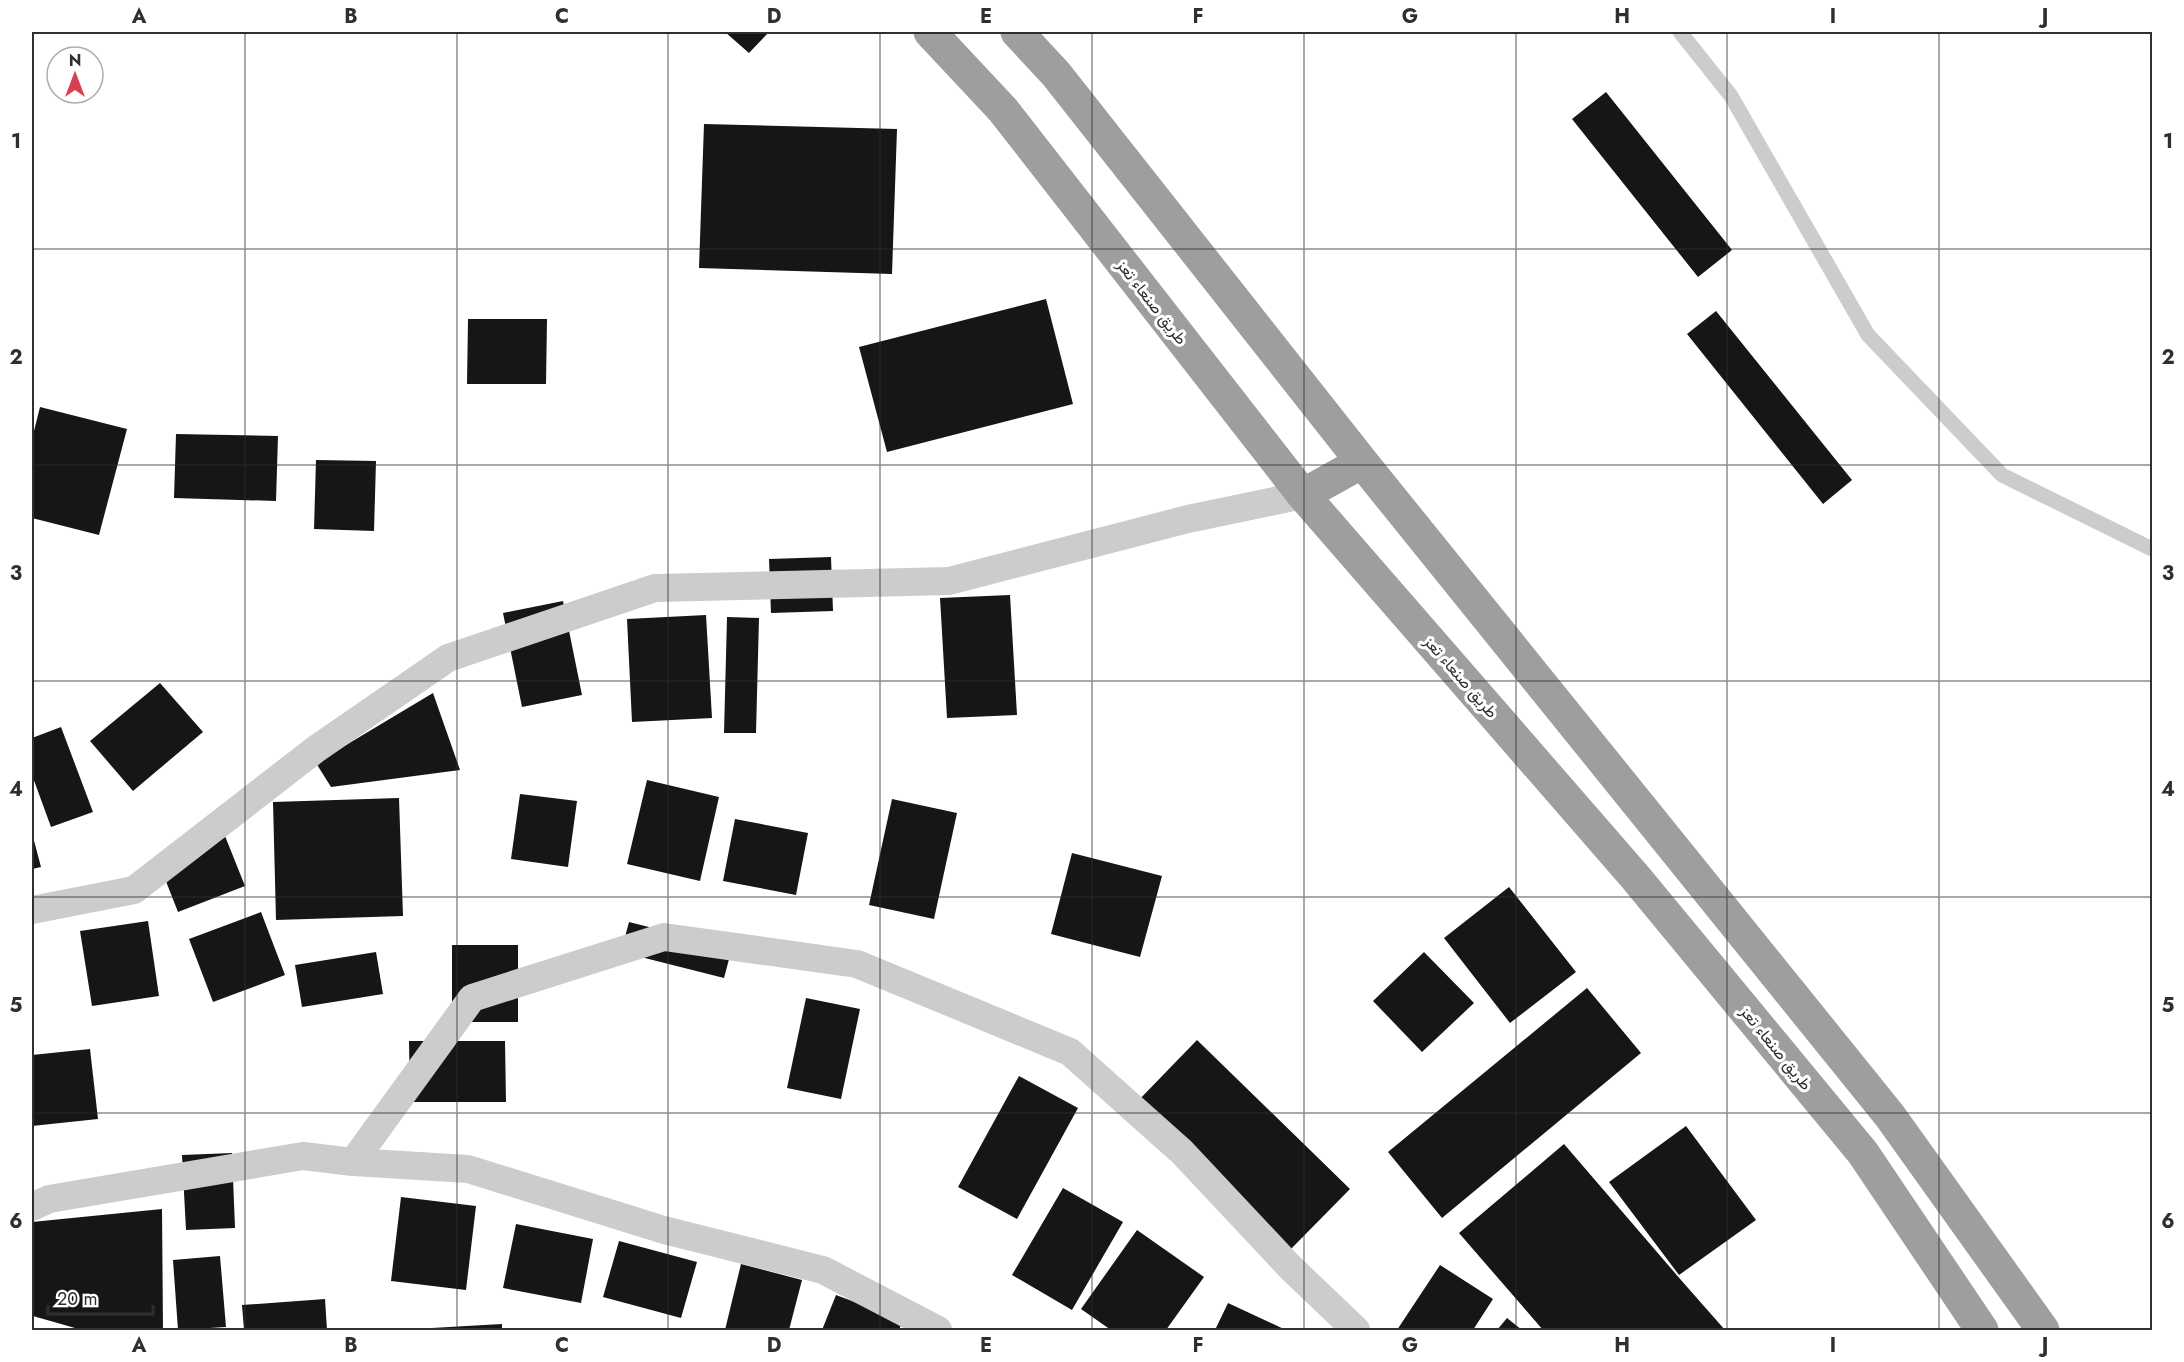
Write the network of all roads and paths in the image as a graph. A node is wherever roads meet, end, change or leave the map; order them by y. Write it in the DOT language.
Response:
graph roads {
  1 [pos="930,32"];
  2 [pos="1017,32"];
  3 [pos="1680,32"];
  4 [pos="1362,462"];
  5 [pos="1303,495"];
  6 [pos="2152,549"];
  7 [pos="32,910"];
  8 [pos="353,1162"];
  9 [pos="32,1207"];
  10 [pos="938,1330"];
  11 [pos="1356,1330"];
  12 [pos="1982,1330"];
  13 [pos="2043,1330"];
  1 -- 5 [label="highway, طريق صنعاء تعز"];
  2 -- 4 [label="highway"];
  3 -- 6 [label="lane"];
  4 -- 5 [label="highway"];
  4 -- 13 [label="highway"];
  5 -- 7 [label="street"];
  5 -- 12 [label="highway, طريق صنعاء تعز"];
  8 -- 9 [label="street"];
  8 -- 10 [label="street"];
  8 -- 11 [label="street"];
}
